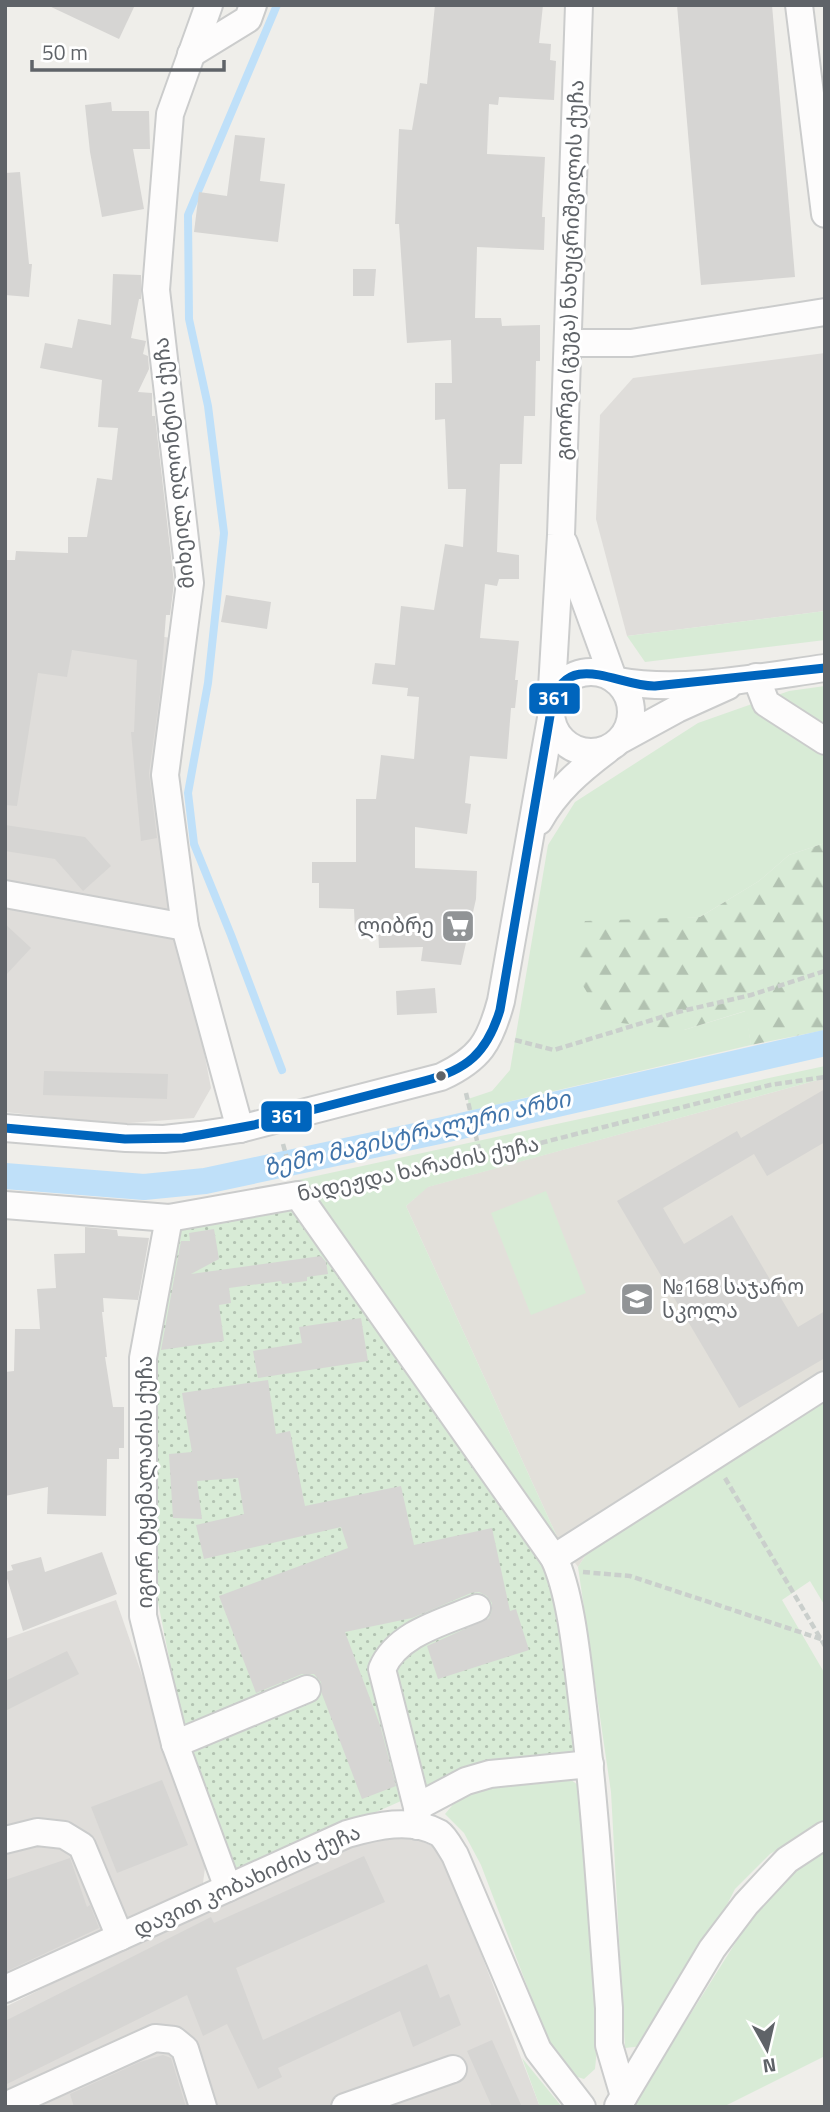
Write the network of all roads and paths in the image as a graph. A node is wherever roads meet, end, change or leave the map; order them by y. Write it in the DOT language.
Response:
graph roads {
  1 [pos="209,5"];
  2 [pos="253,5"];
  3 [pos="579,5"];
  4 [pos="799,5"];
  5 [pos="191,54"];
  6 [pos="825,214"];
  7 [pos="825,312"];
  8 [pos="569,342"];
  9 [pos="561,534"];
  10 [pos="825,668"];
  11 [pos="749,678"];
  12 [pos="615,680"];
  13 [pos="551,711"];
  14 [pos="825,741"];
  15 [pos="614,745"];
  16 [pos="531,839"];
  17 [pos="5,894"];
  18 [pos="185,927"];
  19 [pos="825,971"];
  20 [pos="492,1030"];
  21 [pos="825,1077"];
  22 [pos="469,1111"];
  23 [pos="5,1128"];
  24 [pos="240,1129"];
  25 [pos="284,1148"];
  26 [pos="481,1158"];
  27 [pos="296,1188"];
  28 [pos="5,1205"];
  29 [pos="169,1218"];
  30 [pos="825,1385"];
  31 [pos="722,1473"];
  32 [pos="557,1565"];
  33 [pos="477,1608"];
  34 [pos="821,1639"];
  35 [pos="825,1646"];
  36 [pos="307,1689"];
  37 [pos="175,1744"];
  38 [pos="590,1764"];
  39 [pos="418,1817"];
  40 [pos="825,1835"];
  41 [pos="5,1840"];
  42 [pos="228,1888"];
  43 [pos="120,1937"];
  44 [pos="5,1989"];
  45 [pos="453,2068"];
  46 [pos="621,2102"];
  47 [pos="5,2106"];
  48 [pos="203,2107"];
  49 [pos="345,2107"];
  50 [pos="582,2107"];
  1 -- 5 [label="street, მიხეილ ღლონტის ქუჩა"];
  2 -- 5 [label="street"];
  3 -- 8 [label="street, გიორგი (გუგა) ნახუცრიშვილის ქუჩა"];
  4 -- 6 [label="street"];
  5 -- 18 [label="street, მიხეილ ღლონტის ქუჩა"];
  7 -- 8 [label="street"];
  8 -- 9 [label="street, გიორგი (გუგა) ნახუცრიშვილის ქუჩა"];
  9 -- 12 [label="street, გიორგი (გუგა) ნახუცრიშვილის ქუჩა"];
  9 -- 13 [label="street, გიორგი (გუგა) ნახუცრიშვილის ქუჩა"];
  10 -- 11 [label="street"];
  11 -- 12 [label="street"];
  11 -- 14 [label="street"];
  11 -- 15 [label="street"];
  12 -- 13 [label="street"];
  12 -- 15 [label="street"];
  13 -- 15 [label="street"];
  13 -- 16 [label="street, გიორგი (გუგა) ნახუცრიშვილის ქუჩა"];
  15 -- 16 [label="street"];
  16 -- 20 [label="street"];
  17 -- 18 [label="street"];
  18 -- 24 [label="street, მიხეილ ღლონტის ქუჩა"];
  19 -- 20 [label="path"];
  20 -- 24 [label="street"];
  21 -- 26 [label="path, ნადეჟდა ხარაძის ქუჩა"];
  22 -- 26 [label="path"];
  23 -- 24 [label="street"];
  25 -- 27 [label="path"];
  26 -- 27 [label="path, ნადეჟდა ხარაძის ქუჩა"];
  27 -- 29 [label="street, ნადეჟდა ხარაძის ქუჩა"];
  27 -- 32 [label="street"];
  28 -- 29 [label="street, ნადეჟდა ხარაძის ქუჩა"];
  29 -- 37 [label="street, იგორ ტყემალაძის ქუჩა"];
  30 -- 32 [label="street"];
  31 -- 34 [label="path"];
  32 -- 34 [label="path"];
  32 -- 38 [label="street"];
  33 -- 39 [label="street"];
  34 -- 35 [label="path"];
  36 -- 37 [label="street"];
  37 -- 42 [label="street, იგორ ტყემალაძის ქუჩა"];
  38 -- 39 [label="street"];
  38 -- 46 [label="street"];
  39 -- 42 [label="street, დავით კობახიძის ქუჩა"];
  39 -- 50 [label="street, დავით კობახიძის ქუჩა"];
  40 -- 46 [label="street"];
  41 -- 43 [label="street"];
  42 -- 43 [label="street, დავით კობახიძის ქუჩა"];
  43 -- 44 [label="street, დავით კობახიძის ქუჩა"];
  45 -- 49 [label="street"];
  47 -- 48 [label="street"];
}
